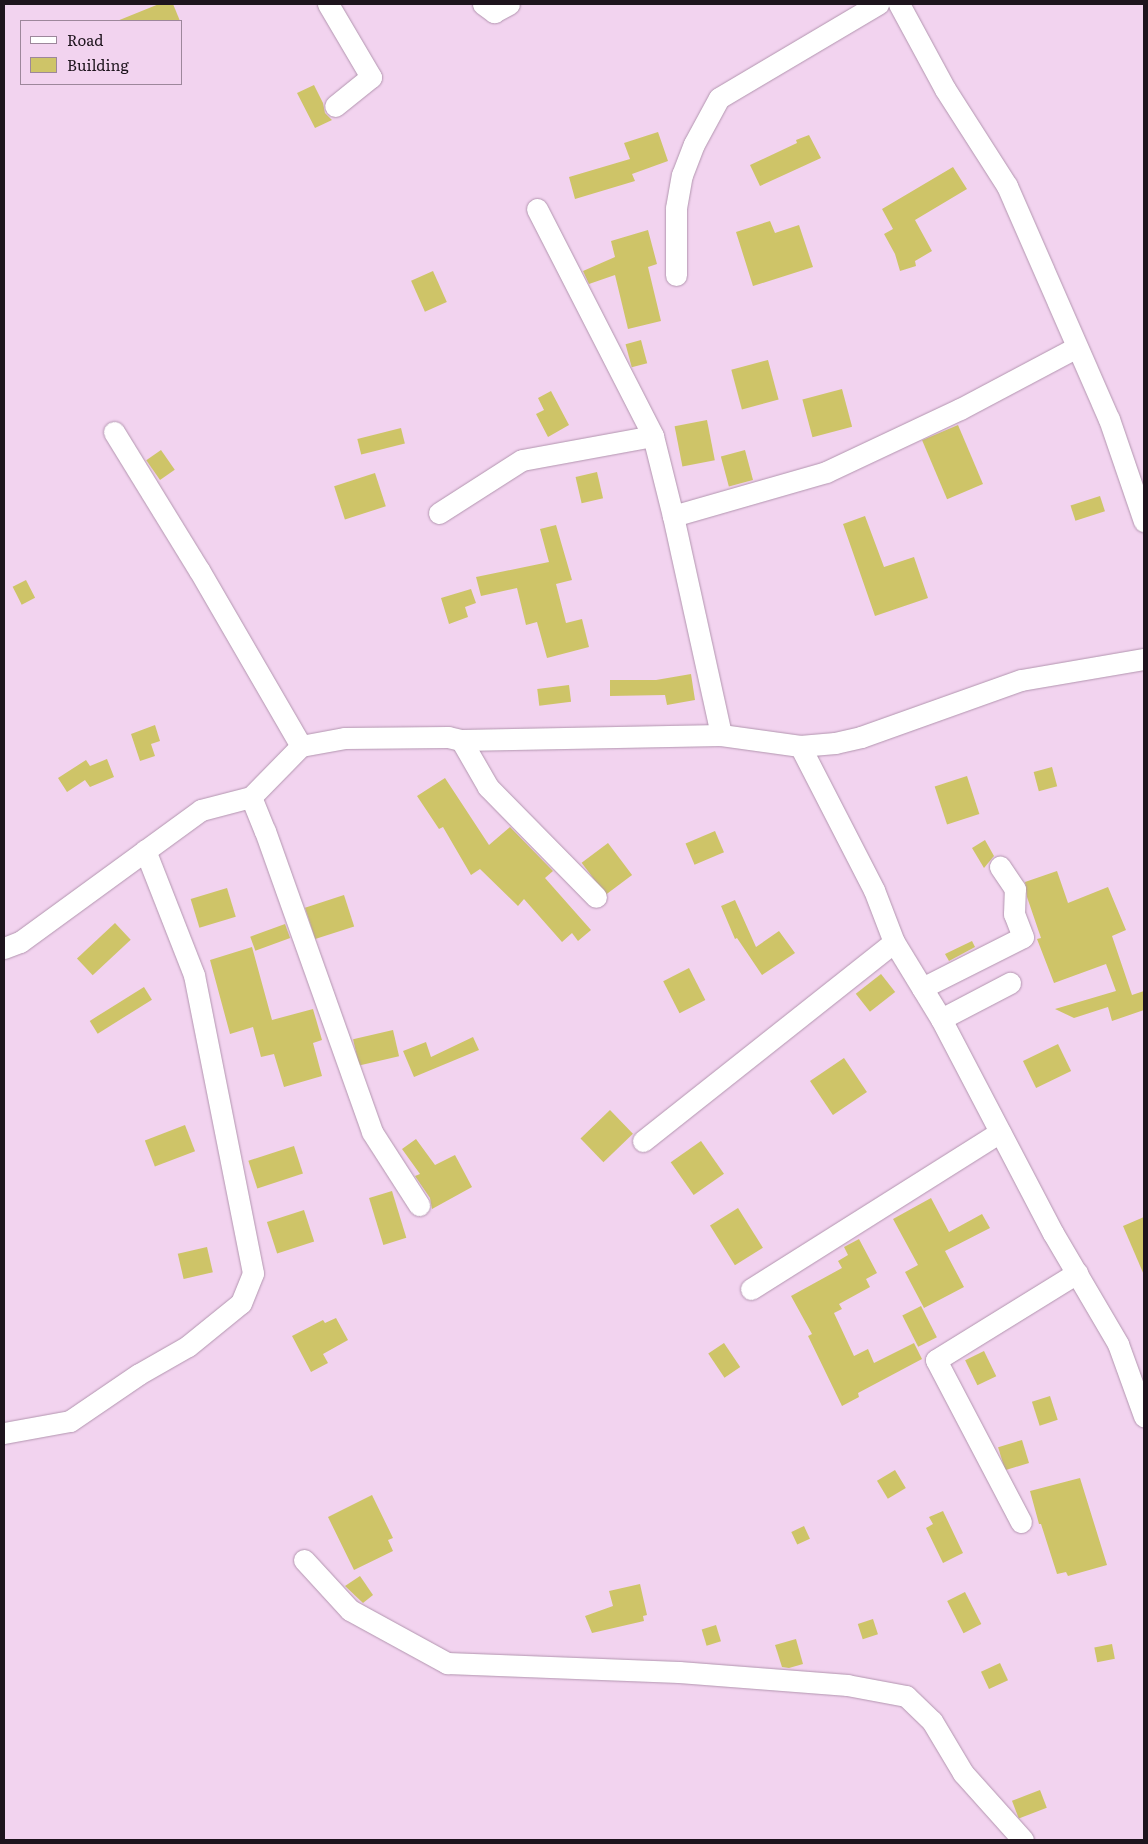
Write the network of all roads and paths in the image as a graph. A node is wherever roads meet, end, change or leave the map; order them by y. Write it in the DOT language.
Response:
graph roads {
  1 [pos="328,4"];
  2 [pos="483,4"];
  3 [pos="509,4"];
  4 [pos="878,4"];
  5 [pos="899,4"];
  6 [pos="335,106"];
  7 [pos="537,209"];
  8 [pos="676,275"];
  9 [pos="1077,347"];
  10 [pos="114,432"];
  11 [pos="653,436"];
  12 [pos="438,513"];
  13 [pos="673,516"];
  14 [pos="1144,521"];
  15 [pos="1144,659"];
  16 [pos="721,735"];
  17 [pos="461,740"];
  18 [pos="301,746"];
  19 [pos="800,746"];
  20 [pos="251,797"];
  21 [pos="145,850"];
  22 [pos="1000,867"];
  23 [pos="596,897"];
  24 [pos="894,942"];
  25 [pos="4,948"];
  26 [pos="1010,983"];
  27 [pos="922,988"];
  28 [pos="941,1019"];
  29 [pos="1000,1132"];
  30 [pos="643,1141"];
  31 [pos="419,1205"];
  32 [pos="1077,1273"];
  33 [pos="750,1289"];
  34 [pos="1144,1416"];
  35 [pos="4,1433"];
  36 [pos="1021,1522"];
  37 [pos="304,1560"];
  38 [pos="1022,1840"];
  1 -- 6 [label="street"];
  2 -- 3 [label="street"];
  4 -- 8 [label="street"];
  5 -- 9 [label="street"];
  7 -- 11 [label="street"];
  9 -- 13 [label="street"];
  9 -- 14 [label="street"];
  10 -- 18 [label="street"];
  11 -- 12 [label="street"];
  11 -- 13 [label="street"];
  13 -- 16 [label="street"];
  15 -- 19 [label="street"];
  16 -- 17 [label="street"];
  16 -- 19 [label="street"];
  17 -- 18 [label="street"];
  17 -- 23 [label="street"];
  18 -- 20 [label="street"];
  19 -- 24 [label="street"];
  20 -- 21 [label="street"];
  20 -- 31 [label="street"];
  21 -- 25 [label="street"];
  21 -- 35 [label="street"];
  22 -- 27 [label="street"];
  24 -- 27 [label="street"];
  24 -- 30 [label="street"];
  26 -- 28 [label="street"];
  27 -- 28 [label="street"];
  28 -- 29 [label="street"];
  29 -- 32 [label="street"];
  29 -- 33 [label="street"];
  32 -- 34 [label="street"];
  32 -- 36 [label="street"];
  37 -- 38 [label="street"];
}
